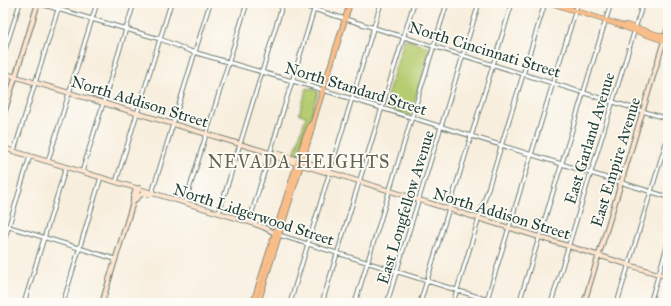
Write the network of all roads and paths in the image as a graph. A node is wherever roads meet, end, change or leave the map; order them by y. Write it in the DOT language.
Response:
graph roads {
  1 [pos="20,3"];
  2 [pos="38,3"];
  3 [pos="60,3"];
  4 [pos="97,3"];
  5 [pos="134,3"];
  6 [pos="171,3"];
  7 [pos="210,3"];
  8 [pos="247,3"];
  9 [pos="283,3"];
  10 [pos="294,3"];
  11 [pos="316,3"];
  12 [pos="350,3"];
  13 [pos="381,3"];
  14 [pos="414,3"];
  15 [pos="447,3"];
  16 [pos="479,3"];
  17 [pos="512,3"];
  18 [pos="545,3"];
  19 [pos="551,3"];
  20 [pos="578,3"];
  21 [pos="611,3"];
  22 [pos="643,3"];
  23 [pos="58,9"];
  24 [pos="314,9"];
  25 [pos="576,11"];
  26 [pos="345,18"];
  27 [pos="92,19"];
  28 [pos="605,20"];
  29 [pos="374,27"];
  30 [pos="668,27"];
  31 [pos="126,29"];
  32 [pos="635,29"];
  33 [pos="404,36"];
  34 [pos="160,39"];
  35 [pos="666,39"];
  36 [pos="434,46"];
  37 [pos="195,52"];
  38 [pos="463,55"];
  39 [pos="3,56"];
  40 [pos="229,62"];
  41 [pos="493,64"];
  42 [pos="262,72"];
  43 [pos="3,73"];
  44 [pos="523,74"];
  45 [pos="15,77"];
  46 [pos="292,81"];
  47 [pos="35,83"];
  48 [pos="553,83"];
  49 [pos="323,90"];
  50 [pos="583,92"];
  51 [pos="69,93"];
  52 [pos="352,99"];
  53 [pos="613,102"];
  54 [pos="103,103"];
  55 [pos="382,109"];
  56 [pos="642,111"];
  57 [pos="137,113"];
  58 [pos="3,117"];
  59 [pos="412,118"];
  60 [pos="668,118"];
  61 [pos="173,124"];
  62 [pos="442,127"];
  63 [pos="206,134"];
  64 [pos="668,136"];
  65 [pos="472,137"];
  66 [pos="239,144"];
  67 [pos="501,146"];
  68 [pos="3,148"];
  69 [pos="14,151"];
  70 [pos="270,153"];
  71 [pos="531,155"];
  72 [pos="30,156"];
  73 [pos="48,161"];
  74 [pos="300,162"];
  75 [pos="561,164"];
  76 [pos="66,167"];
  77 [pos="82,172"];
  78 [pos="330,172"];
  79 [pos="591,174"];
  80 [pos="102,177"];
  81 [pos="359,181"];
  82 [pos="116,182"];
  83 [pos="621,183"];
  84 [pos="137,188"];
  85 [pos="389,190"];
  86 [pos="651,192"];
  87 [pos="153,193"];
  88 [pos="668,197"];
  89 [pos="419,199"];
  90 [pos="134,200"];
  91 [pos="185,203"];
  92 [pos="449,209"];
  93 [pos="219,213"];
  94 [pos="479,218"];
  95 [pos="249,222"];
  96 [pos="3,225"];
  97 [pos="8,227"];
  98 [pos="509,227"];
  99 [pos="277,234"];
  100 [pos="539,236"];
  101 [pos="44,238"];
  102 [pos="668,243"];
  103 [pos="308,244"];
  104 [pos="3,245"];
  105 [pos="569,246"];
  106 [pos="80,248"];
  107 [pos="337,253"];
  108 [pos="598,255"];
  109 [pos="115,259"];
  110 [pos="367,263"];
  111 [pos="629,264"];
  112 [pos="397,272"];
  113 [pos="658,274"];
  114 [pos="668,276"];
  115 [pos="427,281"];
  116 [pos="457,290"];
  117 [pos="3,301"];
  118 [pos="486,301"];
  119 [pos="9,303"];
  120 [pos="24,303"];
  121 [pos="63,303"];
  122 [pos="102,303"];
  123 [pos="253,303"];
  124 [pos="258,303"];
  125 [pos="290,303"];
  126 [pos="322,303"];
  127 [pos="355,303"];
  128 [pos="388,303"];
  129 [pos="420,303"];
  130 [pos="453,303"];
  131 [pos="498,303"];
  132 [pos="519,303"];
  133 [pos="551,303"];
  134 [pos="584,303"];
  135 [pos="617,303"];
  136 [pos="650,303"];
  1 -- 39 [label="street"];
  2 -- 23 [label="street, North Standard Street"];
  2 -- 45 [label="street"];
  3 -- 23 [label="street"];
  4 -- 27 [label="street"];
  5 -- 31 [label="street"];
  6 -- 34 [label="street"];
  7 -- 37 [label="street"];
  8 -- 40 [label="street"];
  9 -- 42 [label="street"];
  10 -- 24 [label="street, North Cincinnati Street"];
  11 -- 24 [label="street"];
  12 -- 26 [label="main road"];
  13 -- 29 [label="street"];
  14 -- 33 [label="street"];
  15 -- 36 [label="street"];
  16 -- 38 [label="street, East Longfellow Avenue"];
  17 -- 41 [label="street"];
  18 -- 44 [label="street"];
  19 -- 25 [label="main road"];
  20 -- 25 [label="street"];
  21 -- 28 [label="street"];
  22 -- 32 [label="street, East Garland Avenue"];
  23 -- 27 [label="street, North Standard Street"];
  23 -- 47 [label="street"];
  24 -- 26 [label="street, North Cincinnati Street"];
  24 -- 46 [label="street"];
  25 -- 28 [label="main road"];
  25 -- 48 [label="street"];
  26 -- 29 [label="street, North Cincinnati Street"];
  26 -- 49 [label="main road"];
  27 -- 31 [label="street, North Standard Street"];
  27 -- 51 [label="street"];
  28 -- 32 [label="main road"];
  28 -- 50 [label="street"];
  29 -- 33 [label="street, North Cincinnati Street"];
  29 -- 52 [label="street"];
  30 -- 35 [label="street, East Empire Avenue"];
  31 -- 34 [label="street, North Standard Street"];
  31 -- 54 [label="street"];
  32 -- 35 [label="main road"];
  32 -- 53 [label="street, East Garland Avenue"];
  33 -- 36 [label="street, North Cincinnati Street"];
  33 -- 55 [label="street"];
  34 -- 37 [label="street, North Standard Street"];
  34 -- 57 [label="street"];
  35 -- 56 [label="street, East Empire Avenue"];
  36 -- 38 [label="street, North Cincinnati Street"];
  36 -- 59 [label="street"];
  37 -- 40 [label="street, North Standard Street"];
  37 -- 61 [label="street"];
  38 -- 41 [label="street, North Cincinnati Street"];
  38 -- 62 [label="street, East Longfellow Avenue"];
  40 -- 42 [label="street, North Standard Street"];
  40 -- 63 [label="street"];
  41 -- 44 [label="street, North Cincinnati Street"];
  41 -- 65 [label="street"];
  42 -- 46 [label="street, North Standard Street"];
  42 -- 66 [label="street"];
  43 -- 45 [label="street, North Addison Street"];
  44 -- 48 [label="street, North Cincinnati Street"];
  44 -- 67 [label="street"];
  45 -- 47 [label="street, North Addison Street"];
  45 -- 58 [label="street"];
  46 -- 49 [label="street, North Standard Street"];
  46 -- 70 [label="street"];
  47 -- 51 [label="street, North Addison Street"];
  47 -- 69 [label="street"];
  48 -- 50 [label="street, North Cincinnati Street"];
  48 -- 71 [label="street"];
  49 -- 52 [label="street, North Standard Street"];
  49 -- 74 [label="main road"];
  50 -- 53 [label="street, North Cincinnati Street"];
  50 -- 75 [label="street"];
  51 -- 54 [label="street, North Addison Street"];
  51 -- 73 [label="street"];
  52 -- 55 [label="street, North Standard Street"];
  52 -- 78 [label="street"];
  53 -- 56 [label="street, North Cincinnati Street"];
  53 -- 79 [label="street, East Garland Avenue"];
  54 -- 57 [label="street, North Addison Street"];
  54 -- 77 [label="street"];
  55 -- 59 [label="street, North Standard Street"];
  55 -- 81 [label="street"];
  56 -- 60 [label="street, North Cincinnati Street"];
  56 -- 83 [label="street, East Empire Avenue"];
  57 -- 61 [label="street, North Addison Street"];
  57 -- 82 [label="street"];
  59 -- 62 [label="street, North Standard Street"];
  59 -- 85 [label="street"];
  61 -- 63 [label="street, North Addison Street"];
  61 -- 87 [label="street"];
  62 -- 65 [label="street, North Standard Street"];
  62 -- 89 [label="street, East Longfellow Avenue"];
  63 -- 66 [label="street, North Addison Street"];
  63 -- 91 [label="street"];
  64 -- 86 [label="street"];
  65 -- 67 [label="street, North Standard Street"];
  65 -- 92 [label="street"];
  66 -- 70 [label="street, North Addison Street"];
  66 -- 93 [label="street"];
  67 -- 71 [label="street, North Standard Street"];
  67 -- 94 [label="street"];
  68 -- 69 [label="street, North Lidgerwood Street"];
  69 -- 72 [label="street, North Lidgerwood Street"];
  70 -- 74 [label="street, North Addison Street"];
  70 -- 95 [label="street"];
  71 -- 75 [label="street, North Standard Street"];
  71 -- 98 [label="street"];
  72 -- 73 [label="street, North Lidgerwood Street"];
  72 -- 97 [label="street"];
  73 -- 76 [label="street, North Lidgerwood Street"];
  74 -- 78 [label="street, North Addison Street"];
  74 -- 99 [label="main road"];
  75 -- 79 [label="street, North Standard Street"];
  75 -- 100 [label="street"];
  76 -- 77 [label="street, North Lidgerwood Street"];
  76 -- 101 [label="street"];
  77 -- 80 [label="street, North Lidgerwood Street"];
  78 -- 81 [label="street, North Addison Street"];
  78 -- 103 [label="street"];
  79 -- 83 [label="street, North Standard Street"];
  79 -- 105 [label="street, East Garland Avenue"];
  80 -- 82 [label="street, North Lidgerwood Street"];
  80 -- 106 [label="street"];
  81 -- 85 [label="street, North Addison Street"];
  81 -- 107 [label="street"];
  82 -- 84 [label="street, North Lidgerwood Street"];
  83 -- 86 [label="street, North Standard Street"];
  83 -- 108 [label="street, East Empire Avenue"];
  84 -- 87 [label="street, North Lidgerwood Street"];
  84 -- 90 [label="street"];
  85 -- 89 [label="street, North Addison Street"];
  85 -- 110 [label="street"];
  86 -- 88 [label="street, North Standard Street"];
  86 -- 111 [label="street"];
  87 -- 90 [label="street"];
  87 -- 91 [label="street, North Lidgerwood Street"];
  89 -- 92 [label="street, North Addison Street"];
  89 -- 112 [label="street, East Longfellow Avenue"];
  90 -- 109 [label="street"];
  91 -- 93 [label="street, North Lidgerwood Street"];
  92 -- 94 [label="street, North Addison Street"];
  92 -- 115 [label="street"];
  93 -- 95 [label="street, North Lidgerwood Street"];
  94 -- 98 [label="street, North Addison Street"];
  94 -- 116 [label="street"];
  95 -- 99 [label="street, North Lidgerwood Street"];
  96 -- 97 [label="street"];
  97 -- 101 [label="street"];
  97 -- 104 [label="street"];
  98 -- 100 [label="street, North Addison Street"];
  98 -- 118 [label="street"];
  99 -- 103 [label="street, North Lidgerwood Street"];
  99 -- 123 [label="main road"];
  99 -- 124 [label="main road"];
  100 -- 105 [label="street, North Addison Street"];
  100 -- 132 [label="street"];
  101 -- 106 [label="street"];
  101 -- 120 [label="street"];
  102 -- 113 [label="street"];
  103 -- 107 [label="street, North Lidgerwood Street"];
  103 -- 125 [label="street"];
  105 -- 108 [label="street, North Addison Street"];
  105 -- 133 [label="street, East Garland Avenue"];
  106 -- 109 [label="street"];
  106 -- 121 [label="street"];
  107 -- 110 [label="street, North Lidgerwood Street"];
  107 -- 126 [label="street"];
  108 -- 111 [label="street, North Addison Street"];
  108 -- 134 [label="street, East Empire Avenue"];
  109 -- 122 [label="street"];
  110 -- 112 [label="street, North Lidgerwood Street"];
  110 -- 127 [label="street"];
  111 -- 113 [label="street, North Addison Street"];
  111 -- 135 [label="street"];
  112 -- 115 [label="street, North Lidgerwood Street"];
  112 -- 128 [label="street, East Longfellow Avenue"];
  113 -- 114 [label="street, North Addison Street"];
  113 -- 136 [label="street"];
  115 -- 116 [label="street, North Lidgerwood Street"];
  115 -- 129 [label="street"];
  116 -- 118 [label="street, North Lidgerwood Street"];
  116 -- 130 [label="street"];
  117 -- 119 [label="main road"];
  118 -- 131 [label="street, North Lidgerwood Street"];
}
